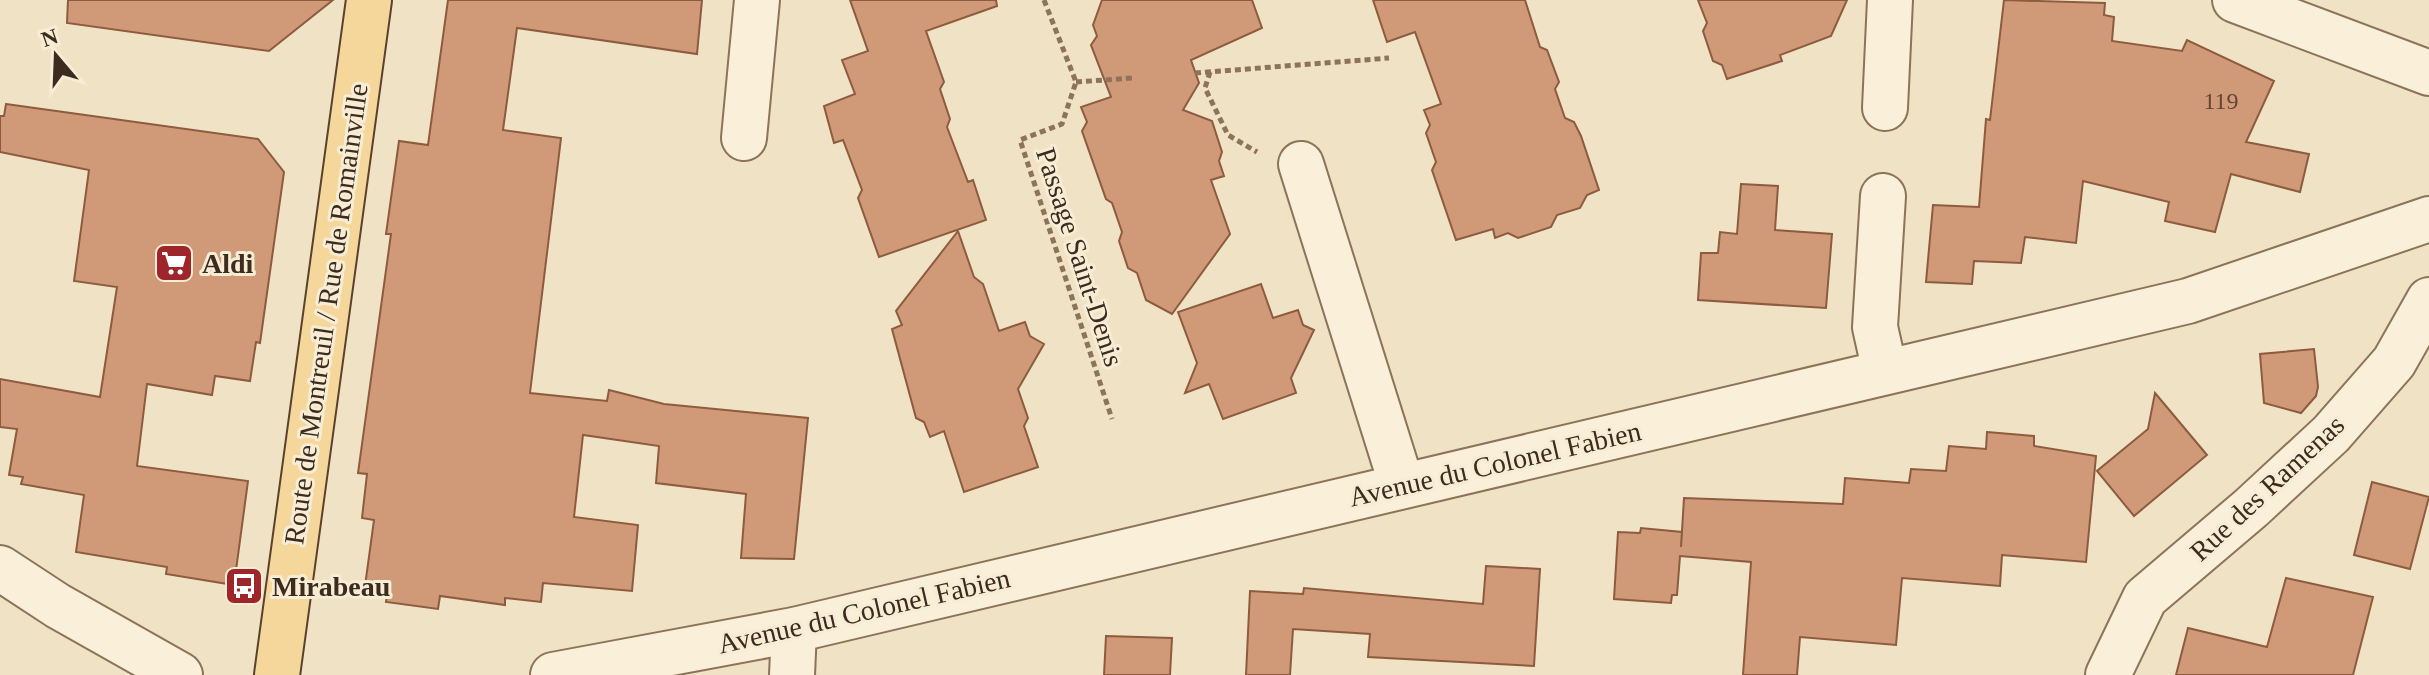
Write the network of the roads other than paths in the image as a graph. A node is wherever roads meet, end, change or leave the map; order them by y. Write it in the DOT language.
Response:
graph roads {
  1 [pos="369,0"];
  2 [pos="757,0"];
  3 [pos="1890,0"];
  4 [pos="2235,0"];
  5 [pos="2429,73"];
  6 [pos="1885,108"];
  7 [pos="744,138"];
  8 [pos="1301,164"];
  9 [pos="1883,196"];
  10 [pos="2429,219"];
  11 [pos="2429,300"];
  12 [pos="1885,372"];
  13 [pos="1402,486"];
  14 [pos="0,568"];
  15 [pos="794,630"];
  16 [pos="180,675"];
  17 [pos="277,675"];
  18 [pos="553,675"];
  19 [pos="792,675"];
  20 [pos="2108,675"];
  1 -- 17 [label="main road, Route de Montreuil / Rue de Romainville"];
  2 -- 7 [label="street"];
  3 -- 6 [label="street"];
  4 -- 5 [label="street"];
  8 -- 13 [label="street"];
  9 -- 12 [label="street"];
  10 -- 12 [label="street, Avenue du Colonel Fabien"];
  11 -- 20 [label="street, Rue des Ramenas"];
  12 -- 13 [label="street, Avenue du Colonel Fabien"];
  13 -- 15 [label="street, Avenue du Colonel Fabien"];
  14 -- 16 [label="street"];
  15 -- 18 [label="street, Avenue du Colonel Fabien"];
  15 -- 19 [label="street"];
}
